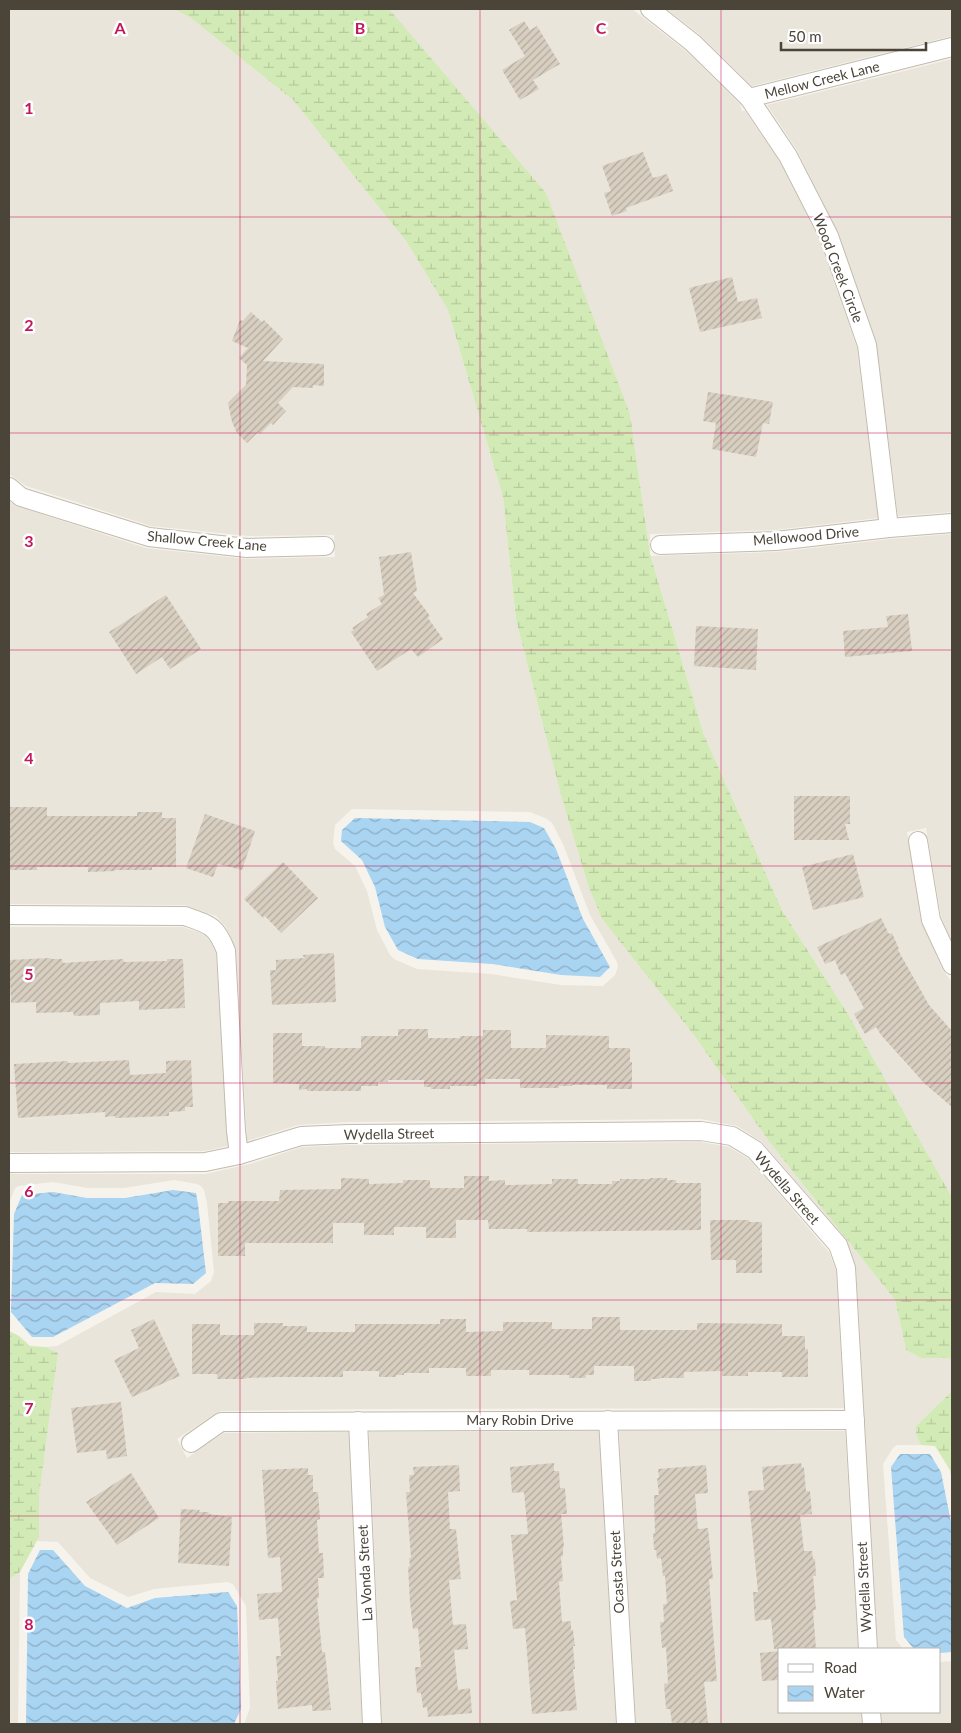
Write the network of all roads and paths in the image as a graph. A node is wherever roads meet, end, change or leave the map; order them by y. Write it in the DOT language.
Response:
graph roads {
  1 [pos="650,9"];
  2 [pos="952,47"];
  3 [pos="749,98"];
  4 [pos="9,487"];
  5 [pos="952,523"];
  6 [pos="890,528"];
  7 [pos="660,545"];
  8 [pos="325,546"];
  9 [pos="918,841"];
  10 [pos="9,915"];
  11 [pos="952,965"];
  12 [pos="239,1155"];
  13 [pos="9,1163"];
  14 [pos="608,1420"];
  15 [pos="855,1420"];
  16 [pos="358,1421"];
  17 [pos="191,1443"];
  18 [pos="868,1648"];
  19 [pos="372,1724"];
  20 [pos="626,1724"];
  1 -- 3 [label="street, Wood Creek Circle"];
  2 -- 3 [label="street, Mellow Creek Lane"];
  3 -- 6 [label="street, Wood Creek Circle"];
  4 -- 8 [label="street, Shallow Creek Lane"];
  5 -- 6 [label="street, Mellowood Drive"];
  6 -- 7 [label="street, Mellowood Drive"];
  9 -- 11 [label="street"];
  10 -- 12 [label="street"];
  12 -- 13 [label="street, Wydella Street"];
  12 -- 15 [label="street, Wydella Street"];
  14 -- 15 [label="street, Mary Robin Drive"];
  14 -- 16 [label="street, Mary Robin Drive"];
  14 -- 20 [label="street, Ocasta Street"];
  15 -- 18 [label="street, Wydella Street"];
  16 -- 17 [label="street, Mary Robin Drive"];
  16 -- 19 [label="street, La Vonda Street"];
}
